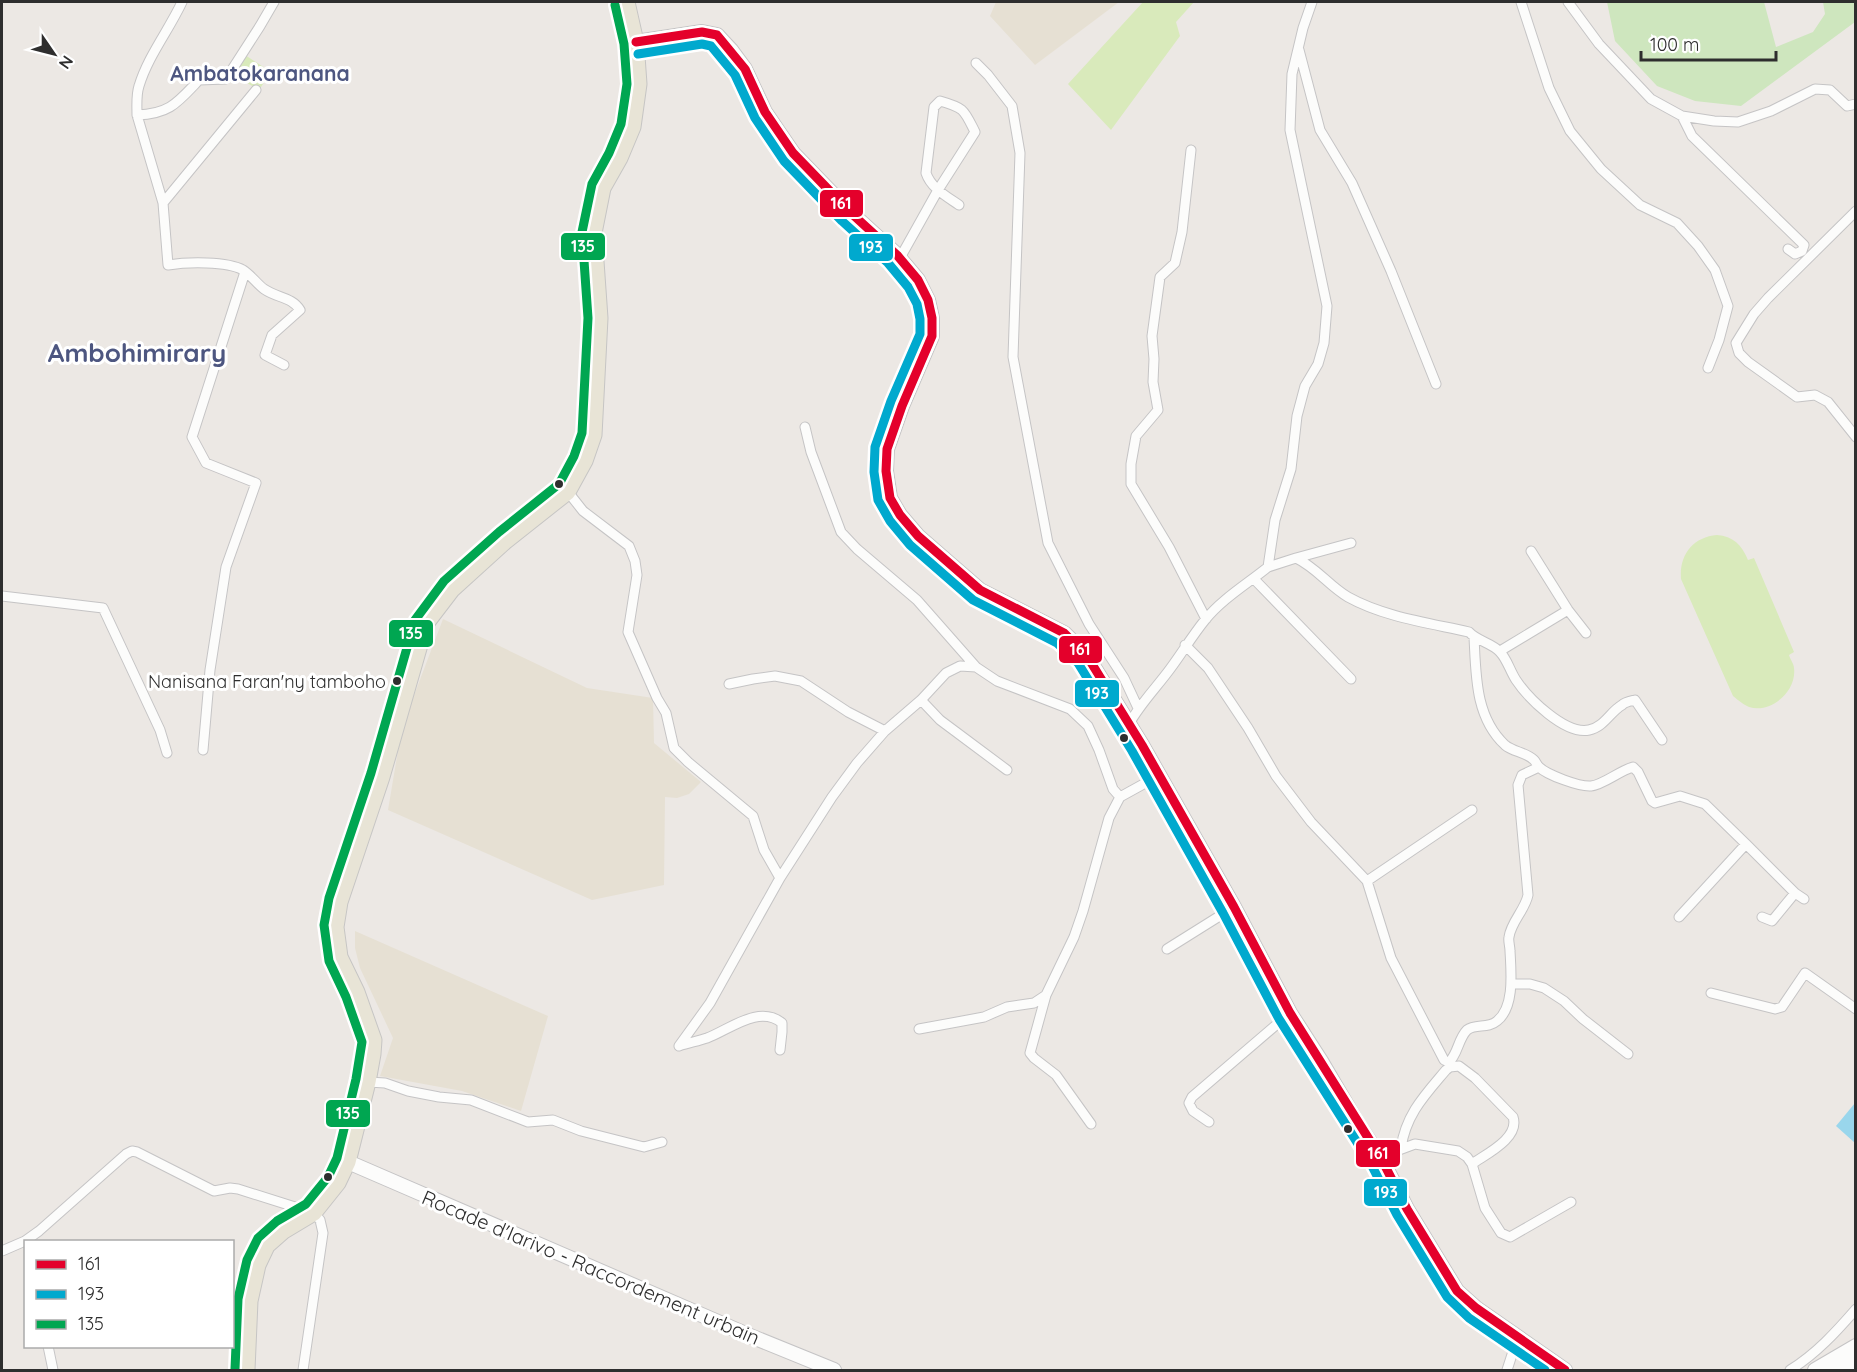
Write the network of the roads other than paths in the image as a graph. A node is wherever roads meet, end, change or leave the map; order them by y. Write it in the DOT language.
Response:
graph roads {
  1 [pos="182,2"];
  2 [pos="274,2"];
  3 [pos="627,2"];
  4 [pos="1312,2"];
  5 [pos="1521,2"];
  6 [pos="1568,2"];
  7 [pos="636,42"];
  8 [pos="1298,47"];
  9 [pos="976,63"];
  10 [pos="256,90"];
  11 [pos="1856,104"];
  12 [pos="138,115"];
  13 [pos="1682,116"];
  14 [pos="1191,150"];
  15 [pos="938,190"];
  16 [pos="163,203"];
  17 [pos="959,206"];
  18 [pos="1856,211"];
  19 [pos="1788,249"];
  20 [pos="900,258"];
  21 [pos="245,272"];
  22 [pos="284,365"];
  23 [pos="1708,368"];
  24 [pos="1436,384"];
  25 [pos="805,427"];
  26 [pos="1856,437"];
  27 [pos="568,492"];
  28 [pos="1351,543"];
  29 [pos="1531,551"];
  30 [pos="1296,558"];
  31 [pos="1268,567"];
  32 [pos="1254,579"];
  33 [pos="2,596"];
  34 [pos="1568,610"];
  35 [pos="1206,619"];
  36 [pos="1586,633"];
  37 [pos="1474,637"];
  38 [pos="1185,645"];
  39 [pos="1500,651"];
  40 [pos="976,667"];
  41 [pos="1351,679"];
  42 [pos="729,684"];
  43 [pos="921,700"];
  44 [pos="1138,708"];
  45 [pos="1129,724"];
  46 [pos="885,731"];
  47 [pos="1662,740"];
  48 [pos="203,750"];
  49 [pos="167,753"];
  50 [pos="1539,767"];
  51 [pos="1007,770"];
  52 [pos="1158,776"];
  53 [pos="1120,798"];
  54 [pos="1472,810"];
  55 [pos="1746,844"];
  56 [pos="780,878"];
  57 [pos="1367,881"];
  58 [pos="1795,893"];
  59 [pos="1804,898"];
  60 [pos="1234,907"];
  61 [pos="1762,916"];
  62 [pos="1679,917"];
  63 [pos="1167,949"];
  64 [pos="1512,984"];
  65 [pos="1711,993"];
  66 [pos="1046,995"];
  67 [pos="1856,1009"];
  68 [pos="1290,1013"];
  69 [pos="919,1029"];
  70 [pos="780,1050"];
  71 [pos="1628,1054"];
  72 [pos="368,1082"];
  73 [pos="1209,1122"];
  74 [pos="1091,1124"];
  75 [pos="662,1142"];
  76 [pos="1401,1148"];
  77 [pos="1380,1157"];
  78 [pos="348,1162"];
  79 [pos="1472,1164"];
  80 [pos="1571,1202"];
  81 [pos="314,1214"];
  82 [pos="27,1240"];
  83 [pos="24,1242"];
  84 [pos="2,1251"];
  85 [pos="1856,1309"];
  86 [pos="1518,1336"];
  87 [pos="1856,1346"];
  88 [pos="48,1348"];
  89 [pos="1856,1360"];
  90 [pos="53,1371"];
  91 [pos="247,1371"];
  92 [pos="303,1371"];
  93 [pos="834,1371"];
  94 [pos="1507,1371"];
  95 [pos="1565,1371"];
  96 [pos="1790,1371"];
  97 [pos="1815,1371"];
  98 [pos="1838,1371"];
  1 -- 12 [label="street"];
  2 -- 12 [label="street"];
  3 -- 7 [label="main road"];
  4 -- 8 [label="street"];
  5 -- 23 [label="street"];
  6 -- 13 [label="street"];
  7 -- 20 [label="street"];
  7 -- 27 [label="main road"];
  8 -- 24 [label="street"];
  8 -- 31 [label="street"];
  9 -- 44 [label="street"];
  10 -- 16 [label="street"];
  11 -- 13 [label="street"];
  12 -- 16 [label="street"];
  13 -- 19 [label="street"];
  14 -- 35 [label="street"];
  15 -- 15 [label="street"];
  15 -- 17 [label="street"];
  15 -- 20 [label="street"];
  16 -- 21 [label="street"];
  18 -- 26 [label="street"];
  20 -- 45 [label="street"];
  21 -- 22 [label="street"];
  21 -- 48 [label="street"];
  25 -- 40 [label="street"];
  27 -- 56 [label="street"];
  27 -- 72 [label="main road"];
  28 -- 30 [label="street"];
  29 -- 34 [label="street"];
  30 -- 31 [label="street"];
  30 -- 37 [label="street"];
  31 -- 32 [label="street"];
  32 -- 35 [label="street"];
  32 -- 41 [label="street"];
  33 -- 49 [label="street"];
  34 -- 36 [label="street"];
  34 -- 39 [label="street"];
  35 -- 38 [label="street"];
  37 -- 39 [label="street"];
  37 -- 50 [label="street"];
  38 -- 44 [label="street"];
  38 -- 57 [label="street"];
  39 -- 47 [label="street"];
  40 -- 43 [label="street"];
  40 -- 53 [label="street"];
  42 -- 46 [label="street"];
  43 -- 46 [label="street"];
  43 -- 51 [label="street"];
  44 -- 45 [label="street"];
  45 -- 52 [label="street"];
  46 -- 56 [label="street"];
  50 -- 55 [label="street"];
  50 -- 64 [label="street"];
  52 -- 53 [label="street"];
  52 -- 60 [label="street"];
  53 -- 66 [label="street"];
  54 -- 57 [label="street"];
  55 -- 58 [label="street"];
  55 -- 62 [label="street"];
  56 -- 70 [label="street"];
  57 -- 64 [label="street"];
  58 -- 59 [label="street"];
  58 -- 61 [label="street"];
  60 -- 63 [label="street"];
  60 -- 68 [label="street"];
  64 -- 71 [label="street"];
  65 -- 67 [label="street"];
  66 -- 69 [label="street"];
  66 -- 74 [label="street"];
  68 -- 73 [label="street"];
  68 -- 77 [label="street"];
  72 -- 75 [label="street"];
  72 -- 78 [label="main road"];
  76 -- 77 [label="street"];
  76 -- 79 [label="street"];
  76 -- 79 [label="street"];
  77 -- 86 [label="street"];
  78 -- 81 [label="main road"];
  78 -- 93 [label="street, Rocade d'Iarivo - Raccordement urbain"];
  79 -- 80 [label="street"];
  81 -- 82 [label="street"];
  81 -- 91 [label="main road"];
  81 -- 92 [label="street"];
  83 -- 84 [label="street"];
  85 -- 96 [label="street"];
  86 -- 94 [label="street"];
  86 -- 95 [label="street"];
  87 -- 97 [label="street"];
  88 -- 90 [label="street"];
  89 -- 98 [label="street"];
}
